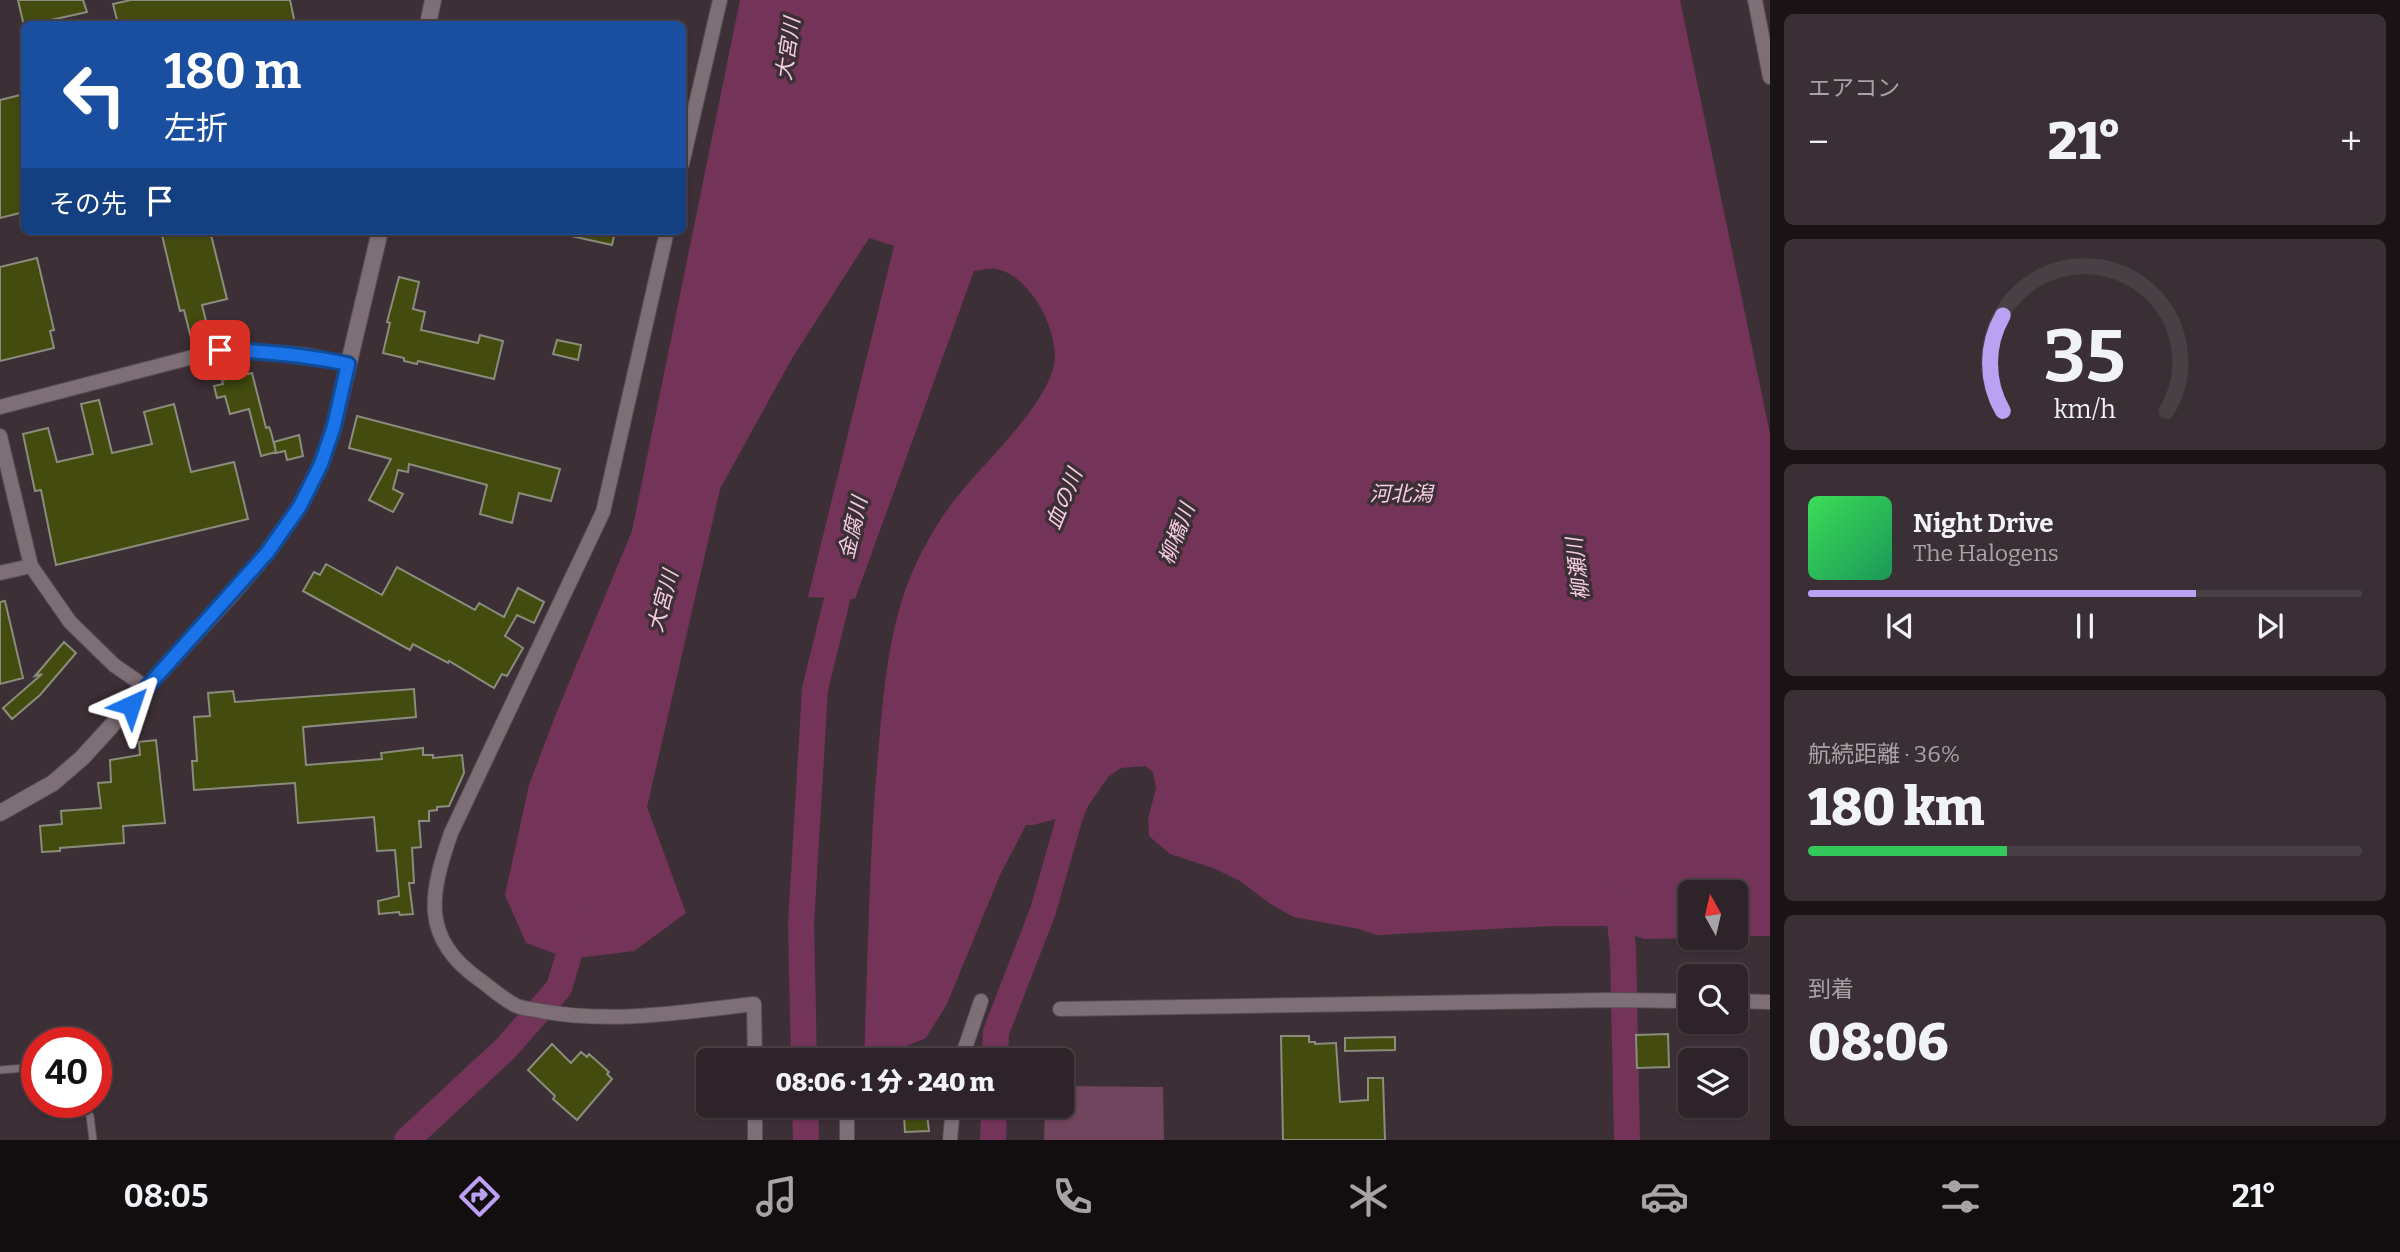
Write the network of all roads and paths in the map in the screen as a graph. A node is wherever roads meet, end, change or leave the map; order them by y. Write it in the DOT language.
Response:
graph roads {
  1 [pos="433,0"];
  2 [pos="720,0"];
  3 [pos="1755,0"];
  4 [pos="429,21"];
  5 [pos="1770,77"];
  6 [pos="686,147"];
  7 [pos="379,235"];
  8 [pos="666,235"];
  9 [pos="348,364"];
  10 [pos="0,407"];
  11 [pos="0,436"];
  12 [pos="31,566"];
  13 [pos="0,573"];
  14 [pos="147,688"];
  15 [pos="0,813"];
  16 [pos="981,1001"];
  17 [pos="1678,1001"];
  18 [pos="1748,1001"];
  19 [pos="1770,1002"];
  20 [pos="1060,1009"];
  21 [pos="755,1048"];
  22 [pos="965,1048"];
  23 [pos="21,1068"];
  24 [pos="0,1070"];
  25 [pos="90,1118"];
  26 [pos="755,1118"];
  27 [pos="847,1118"];
  28 [pos="952,1118"];
  29 [pos="93,1140"];
  30 [pos="755,1140"];
  31 [pos="847,1140"];
  32 [pos="950,1140"];
  1 -- 4 [label="street"];
  2 -- 6 [label="street"];
  3 -- 5 [label="street"];
  7 -- 9 [label="street"];
  8 -- 21 [label="street"];
  9 -- 10 [label="street"];
  9 -- 14 [label="street"];
  11 -- 12 [label="street"];
  12 -- 13 [label="street"];
  12 -- 14 [label="street"];
  14 -- 15 [label="street"];
  16 -- 22 [label="street"];
  17 -- 20 [label="street"];
  18 -- 19 [label="street"];
  23 -- 24 [label="lane"];
  25 -- 29 [label="lane"];
  26 -- 30 [label="street"];
  27 -- 31 [label="street"];
  28 -- 32 [label="street"];
}
